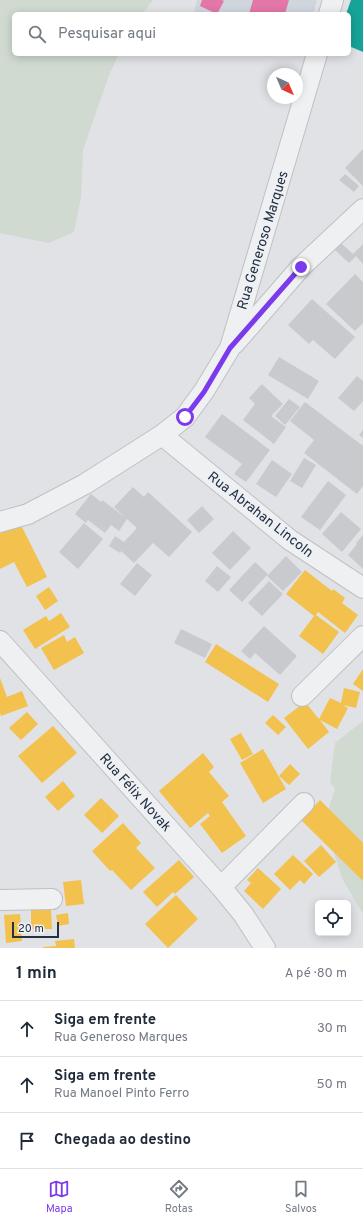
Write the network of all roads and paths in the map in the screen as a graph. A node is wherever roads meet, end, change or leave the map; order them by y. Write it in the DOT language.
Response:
graph roads {
  1 [pos="333,0"];
  2 [pos="330,12"];
  3 [pos="316,56"];
  4 [pos="363,209"];
  5 [pos="230,348"];
  6 [pos="162,435"];
  7 [pos="0,522"];
  8 [pos="363,588"];
  9 [pos="363,636"];
  10 [pos="0,641"];
  11 [pos="302,696"];
  12 [pos="304,803"];
  13 [pos="221,887"];
  14 [pos="52,899"];
  15 [pos="0,900"];
  16 [pos="265,948"];
  1 -- 2 [label="street"];
  3 -- 5 [label="street, Rua Generoso Marques"];
  4 -- 5 [label="street"];
  5 -- 6 [label="street, Rua Generoso Marques"];
  6 -- 7 [label="street, Rua Generoso Marques"];
  6 -- 8 [label="street, Rua Abrahan Lincoln"];
  9 -- 11 [label="street"];
  10 -- 13 [label="street, Rua Félix Novak"];
  12 -- 13 [label="street"];
  13 -- 16 [label="street, Rua Félix Novak"];
  14 -- 15 [label="street"];
}
